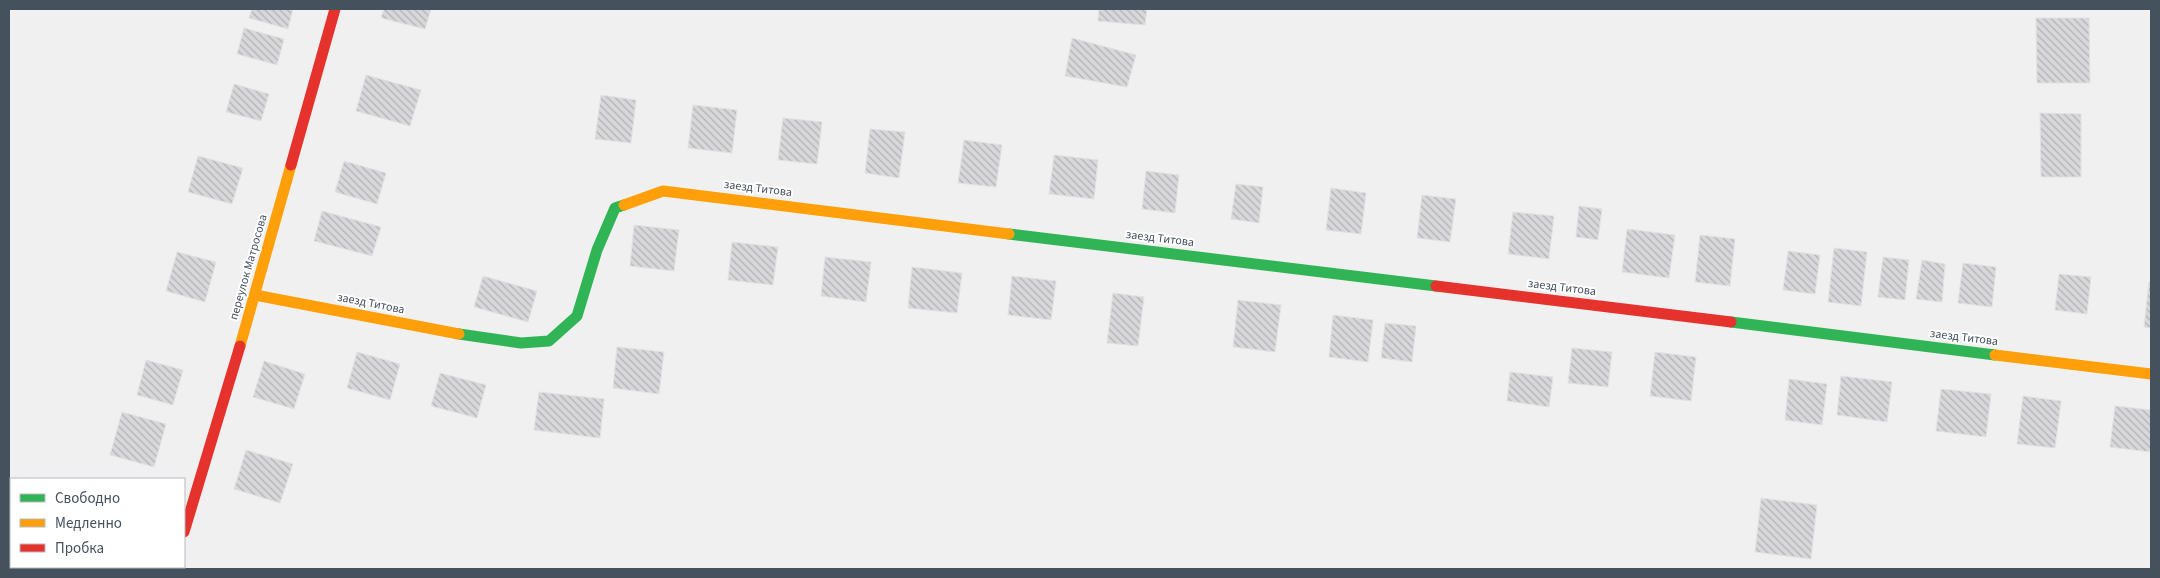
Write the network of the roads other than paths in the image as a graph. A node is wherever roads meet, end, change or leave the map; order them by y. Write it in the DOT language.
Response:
graph roads {
  1 [pos="335,9"];
  2 [pos="255,295"];
  3 [pos="2151,374"];
  4 [pos="185,529"];
  1 -- 2 [label="street, переулок Матросова"];
  2 -- 3 [label="street, заезд Титова"];
  2 -- 4 [label="street, переулок Матросова"];
}
